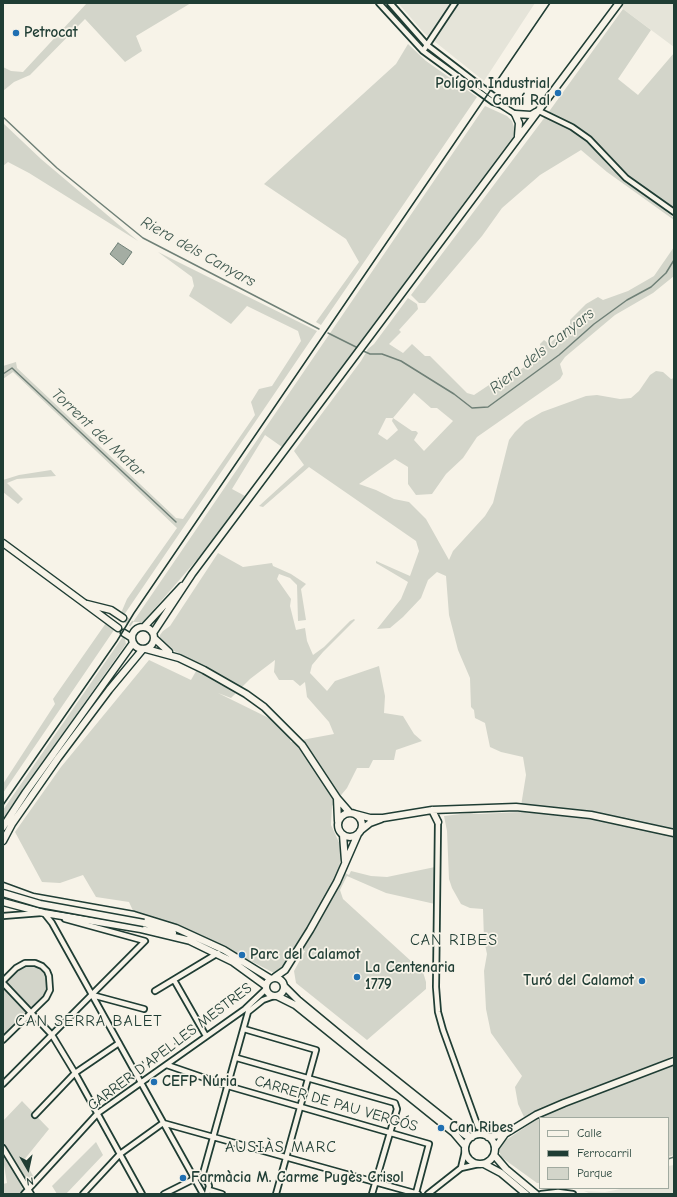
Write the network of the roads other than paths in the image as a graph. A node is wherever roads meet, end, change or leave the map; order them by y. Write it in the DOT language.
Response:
graph roads {
  1 [pos="379,3"];
  2 [pos="390,3"];
  3 [pos="455,3"];
  4 [pos="619,3"];
  5 [pos="427,45"];
  6 [pos="423,51"];
  7 [pos="501,105"];
  8 [pos="540,109"];
  9 [pos="515,114"];
  10 [pos="518,138"];
  11 [pos="674,212"];
  12 [pos="3,543"];
  13 [pos="192,574"];
  14 [pos="85,603"];
  15 [pos="111,610"];
  16 [pos="96,612"];
  17 [pos="123,618"];
  18 [pos="132,624"];
  19 [pos="141,627"];
  20 [pos="118,628"];
  21 [pos="124,633"];
  22 [pos="153,636"];
  23 [pos="133,641"];
  24 [pos="144,649"];
  25 [pos="179,658"];
  26 [pos="337,798"];
  27 [pos="442,809"];
  28 [pos="432,810"];
  29 [pos="353,814"];
  30 [pos="383,818"];
  31 [pos="338,821"];
  32 [pos="438,822"];
  33 [pos="3,827"];
  34 [pos="359,832"];
  35 [pos="674,833"];
  36 [pos="343,835"];
  37 [pos="3,841"];
  38 [pos="345,862"];
  39 [pos="3,886"];
  40 [pos="3,893"];
  41 [pos="28,896"];
  42 [pos="3,902"];
  43 [pos="26,908"];
  44 [pos="44,913"];
  45 [pos="20,915"];
  46 [pos="3,916"];
  47 [pos="192,939"];
  48 [pos="218,954"];
  49 [pos="285,970"];
  50 [pos="273,978"];
  51 [pos="174,980"];
  52 [pos="3,982"];
  53 [pos="284,985"];
  54 [pos="266,988"];
  55 [pos="155,991"];
  56 [pos="92,995"];
  57 [pos="275,996"];
  58 [pos="144,1009"];
  59 [pos="247,1010"];
  60 [pos="32,1012"];
  61 [pos="244,1029"];
  62 [pos="52,1035"];
  63 [pos="206,1036"];
  64 [pos="3,1040"];
  65 [pos="120,1043"];
  66 [pos="237,1058"];
  67 [pos="674,1061"];
  68 [pos="167,1065"];
  69 [pos="75,1073"];
  70 [pos="308,1078"];
  71 [pos="141,1082"];
  72 [pos="3,1084"];
  73 [pos="228,1086"];
  74 [pos="301,1106"];
  75 [pos="98,1113"];
  76 [pos="35,1115"];
  77 [pos="163,1123"];
  78 [pos="478,1127"];
  79 [pos="390,1132"];
  80 [pos="505,1134"];
  81 [pos="473,1136"];
  82 [pos="486,1136"];
  83 [pos="213,1137"];
  84 [pos="3,1148"];
  85 [pos="495,1148"];
  86 [pos="465,1149"];
  87 [pos="120,1154"];
  88 [pos="494,1155"];
  89 [pos="286,1157"];
  90 [pos="481,1164"];
  91 [pos="461,1168"];
  92 [pos="202,1177"];
  93 [pos="194,1178"];
  94 [pos="376,1182"];
  95 [pos="208,1192"];
  96 [pos="28,1193"];
  97 [pos="417,1193"];
  98 [pos="83,1194"];
  99 [pos="142,1194"];
  100 [pos="164,1194"];
  101 [pos="203,1194"];
  102 [pos="222,1194"];
  103 [pos="276,1194"];
  104 [pos="372,1194"];
  105 [pos="428,1194"];
  106 [pos="526,1194"];
  107 [pos="536,1194"];
  108 [pos="541,1194"];
  109 [pos="573,1194"];
  1 -- 6 [label="street"];
  2 -- 5 [label="street"];
  3 -- 5 [label="street"];
  4 -- 8 [label="street"];
  5 -- 6 [label="street"];
  5 -- 7 [label="street"];
  6 -- 7 [label="street"];
  7 -- 9 [label="street"];
  8 -- 9 [label="street"];
  8 -- 10 [label="street"];
  8 -- 11 [label="street"];
  9 -- 10 [label="street"];
  10 -- 13 [label="street"];
  12 -- 14 [label="street"];
  13 -- 19 [label="street"];
  13 -- 22 [label="street"];
  14 -- 15 [label="street"];
  14 -- 16 [label="street"];
  15 -- 16 [label="street"];
  15 -- 17 [label="street"];
  16 -- 20 [label="street"];
  18 -- 19 [label="street"];
  19 -- 22 [label="street"];
  19 -- 23 [label="street"];
  21 -- 23 [label="street"];
  22 -- 24 [label="street"];
  22 -- 25 [label="street"];
  23 -- 24 [label="street"];
  23 -- 33 [label="street"];
  24 -- 25 [label="street"];
  24 -- 37 [label="street"];
  25 -- 26 [label="street"];
  26 -- 29 [label="street"];
  26 -- 31 [label="street"];
  27 -- 28 [label="street"];
  27 -- 32 [label="street"];
  27 -- 35 [label="street"];
  28 -- 30 [label="street"];
  28 -- 32 [label="street"];
  29 -- 30 [label="street"];
  29 -- 31 [label="street"];
  29 -- 34 [label="street"];
  30 -- 34 [label="street"];
  31 -- 36 [label="street"];
  32 -- 78 [label="street"];
  34 -- 36 [label="street"];
  34 -- 38 [label="street"];
  36 -- 38 [label="street"];
  38 -- 49 [label="street"];
  39 -- 41 [label="street"];
  40 -- 47 [label="street, bridge"];
  41 -- 43 [label="street"];
  41 -- 47 [label="street"];
  42 -- 43 [label="street"];
  43 -- 44 [label="street"];
  43 -- 45 [label="street"];
  44 -- 45 [label="street"];
  44 -- 47 [label="street"];
  44 -- 56 [label="street"];
  44 -- 56 [label="street"];
  45 -- 46 [label="street"];
  47 -- 48 [label="street"];
  47 -- 50 [label="street"];
  48 -- 51 [label="street"];
  48 -- 54 [label="street"];
  49 -- 50 [label="street"];
  49 -- 53 [label="street"];
  50 -- 53 [label="street"];
  50 -- 54 [label="street"];
  51 -- 55 [label="street"];
  51 -- 63 [label="street"];
  52 -- 60 [label="street"];
  52 -- 60 [label="street"];
  53 -- 57 [label="street"];
  53 -- 81 [label="street"];
  54 -- 57 [label="street"];
  54 -- 59 [label="street, CARRER D'APEL·LES MESTRES"];
  56 -- 58 [label="street"];
  56 -- 62 [label="street"];
  56 -- 65 [label="street"];
  57 -- 59 [label="street"];
  57 -- 86 [label="street"];
  59 -- 61 [label="street"];
  59 -- 63 [label="street, CARRER D'APEL·LES MESTRES"];
  60 -- 62 [label="street"];
  60 -- 64 [label="street"];
  61 -- 66 [label="street"];
  61 -- 70 [label="street"];
  62 -- 69 [label="street"];
  62 -- 72 [label="street"];
  63 -- 68 [label="street, CARRER D'APEL·LES MESTRES"];
  65 -- 69 [label="street"];
  65 -- 71 [label="street"];
  66 -- 70 [label="street"];
  66 -- 73 [label="street"];
  67 -- 80 [label="street"];
  68 -- 71 [label="street, CARRER D'APEL·LES MESTRES"];
  68 -- 73 [label="street, CARRER DE PAU VERGÓS"];
  69 -- 75 [label="street"];
  69 -- 76 [label="street"];
  70 -- 74 [label="street"];
  70 -- 79 [label="street"];
  71 -- 75 [label="street, CARRER D'APEL·LES MESTRES"];
  71 -- 77 [label="street"];
  73 -- 74 [label="street, CARRER DE PAU VERGÓS"];
  73 -- 83 [label="street"];
  74 -- 79 [label="street, CARRER DE PAU VERGÓS"];
  74 -- 89 [label="street"];
  75 -- 87 [label="street"];
  75 -- 96 [label="street, CARRER D'APEL·LES MESTRES"];
  77 -- 83 [label="street"];
  77 -- 87 [label="street"];
  77 -- 93 [label="street"];
  78 -- 81 [label="street"];
  78 -- 82 [label="street"];
  79 -- 94 [label="street"];
  79 -- 97 [label="street, CARRER DE PAU VERGÓS"];
  80 -- 82 [label="street"];
  80 -- 85 [label="street"];
  81 -- 82 [label="street"];
  81 -- 86 [label="street"];
  82 -- 85 [label="street"];
  83 -- 89 [label="street"];
  83 -- 92 [label="street"];
  84 -- 96 [label="street"];
  85 -- 88 [label="street"];
  86 -- 90 [label="street"];
  86 -- 91 [label="street"];
  87 -- 98 [label="street"];
  87 -- 99 [label="street"];
  88 -- 90 [label="street"];
  88 -- 107 [label="street"];
  89 -- 94 [label="street"];
  89 -- 103 [label="street"];
  90 -- 91 [label="street"];
  90 -- 106 [label="street"];
  91 -- 105 [label="street"];
  92 -- 93 [label="street"];
  92 -- 95 [label="street"];
  93 -- 100 [label="street"];
  93 -- 101 [label="street"];
  94 -- 97 [label="street"];
  94 -- 104 [label="street"];
  95 -- 102 [label="street"];
  108 -- 109 [label="street"];
}
